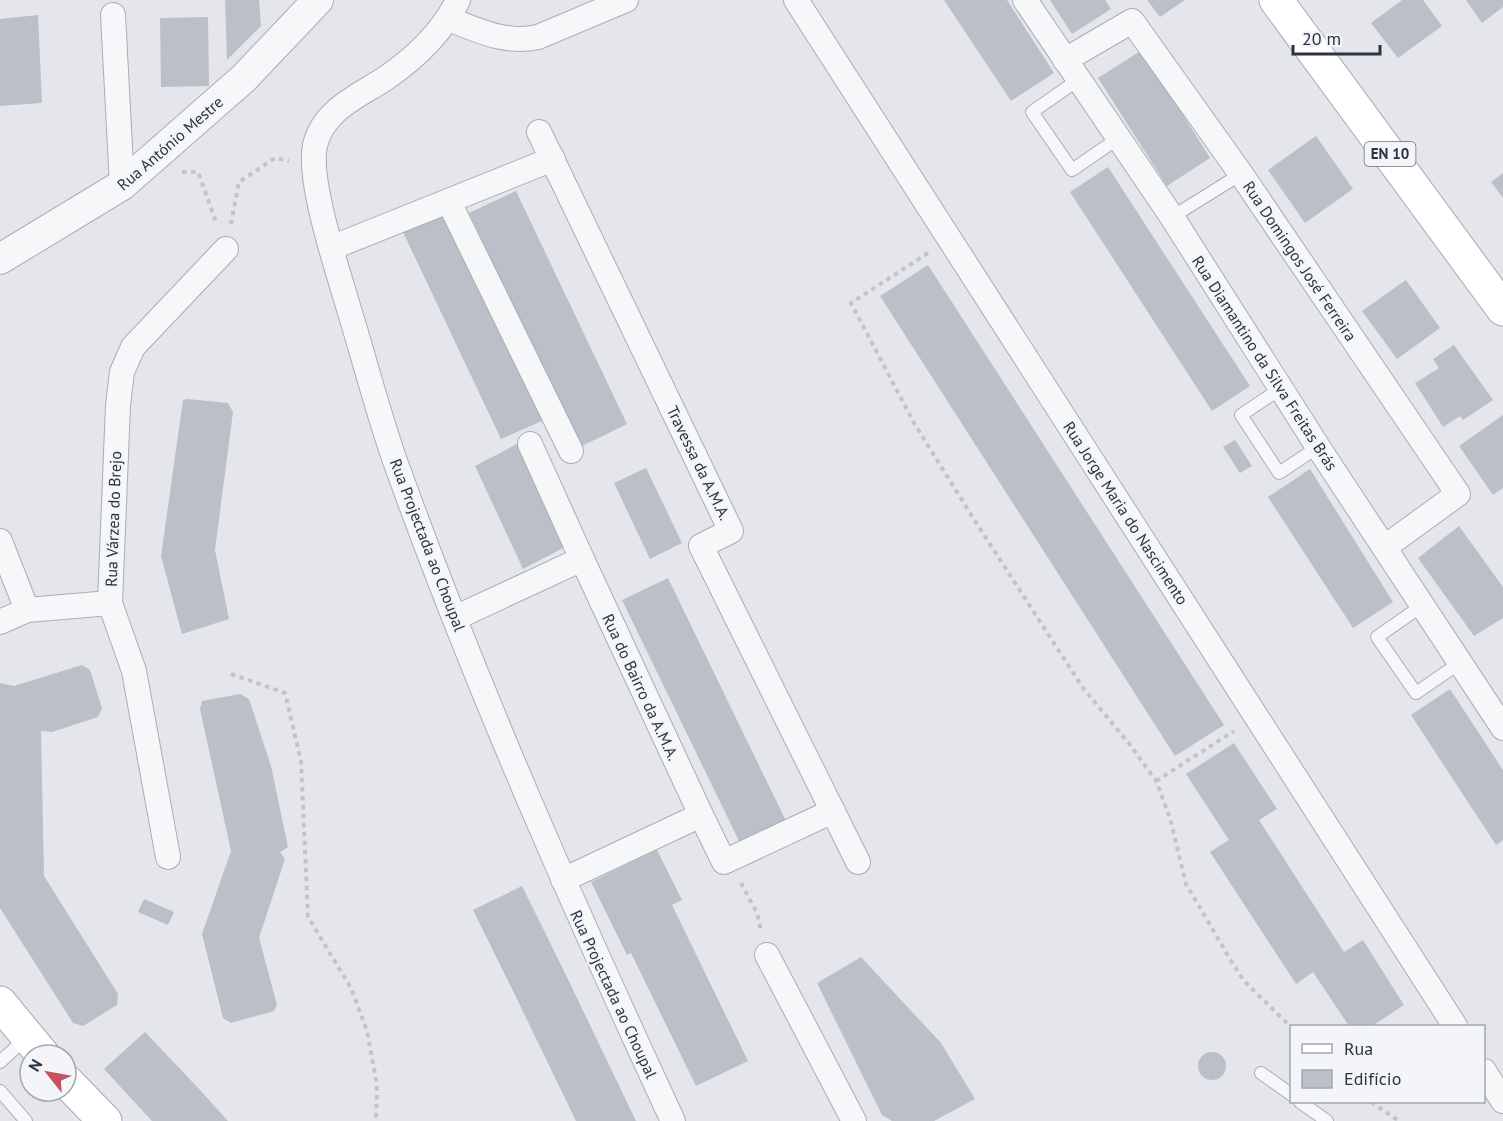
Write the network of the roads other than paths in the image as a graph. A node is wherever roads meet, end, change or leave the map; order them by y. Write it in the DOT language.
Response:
graph roads {
  1 [pos="318,0"];
  2 [pos="626,0"];
  3 [pos="796,0"];
  4 [pos="1025,0"];
  5 [pos="1276,0"];
  6 [pos="453,9"];
  7 [pos="113,15"];
  8 [pos="1065,60"];
  9 [pos="1078,80"];
  10 [pos="539,132"];
  11 [pos="1117,139"];
  12 [pos="553,159"];
  13 [pos="1241,174"];
  14 [pos="128,180"];
  15 [pos="449,202"];
  16 [pos="1172,217"];
  17 [pos="331,248"];
  18 [pos="226,249"];
  19 [pos="0,259"];
  20 [pos="1503,309"];
  21 [pos="1280,389"];
  22 [pos="530,444"];
  23 [pos="1318,447"];
  24 [pos="571,451"];
  25 [pos="0,541"];
  26 [pos="1385,547"];
  27 [pos="582,559"];
  28 [pos="110,603"];
  29 [pos="1423,605"];
  30 [pos="27,609"];
  31 [pos="455,618"];
  32 [pos="0,622"];
  33 [pos="1461,662"];
  34 [pos="1494,696"];
  35 [pos="1503,728"];
  36 [pos="832,811"];
  37 [pos="701,815"];
  38 [pos="168,857"];
  39 [pos="858,862"];
  40 [pos="563,880"];
  41 [pos="767,955"];
  42 [pos="0,1003"];
  43 [pos="1454,1025"];
  44 [pos="33,1043"];
  45 [pos="18,1054"];
  46 [pos="0,1062"];
  47 [pos="1261,1073"];
  48 [pos="1485,1073"];
  49 [pos="0,1091"];
  50 [pos="78,1093"];
  51 [pos="1290,1094"];
  52 [pos="1503,1101"];
  53 [pos="1303,1103"];
  54 [pos="26,1121"];
  55 [pos="105,1121"];
  56 [pos="673,1121"];
  57 [pos="854,1121"];
  58 [pos="1327,1121"];
  1 -- 14 [label="street, Rua António Mestre"];
  2 -- 6 [label="street"];
  3 -- 43 [label="street, Rua Jorge Maria do Nascimento"];
  4 -- 8 [label="street, Rua Diamantino da Silva Freitas Brás"];
  5 -- 20 [label="main road, EN 10"];
  6 -- 17 [label="street, Rua Projectada ao Choupal"];
  7 -- 14 [label="street"];
  8 -- 9 [label="street, Rua Diamantino da Silva Freitas Brás"];
  8 -- 13 [label="street, Rua Domingos José Ferreira"];
  9 -- 11 [label="street, Rua Diamantino da Silva Freitas Brás"];
  9 -- 11 [label="lane"];
  10 -- 12 [label="street, Travessa da A.M.A."];
  11 -- 16 [label="street, Rua Diamantino da Silva Freitas Brás"];
  12 -- 15 [label="street"];
  12 -- 36 [label="street, Travessa da A.M.A."];
  13 -- 16 [label="lane"];
  13 -- 26 [label="street, Rua Domingos José Ferreira"];
  14 -- 19 [label="street, Rua António Mestre"];
  15 -- 17 [label="street"];
  15 -- 24 [label="street"];
  16 -- 21 [label="street, Rua Diamantino da Silva Freitas Brás"];
  17 -- 31 [label="street, Rua Projectada ao Choupal"];
  18 -- 28 [label="street, Rua Várzea do Brejo"];
  21 -- 23 [label="street, Rua Diamantino da Silva Freitas Brás"];
  21 -- 23 [label="lane"];
  22 -- 27 [label="street, Rua do Bairro da A.M.A."];
  23 -- 26 [label="street, Rua Diamantino da Silva Freitas Brás"];
  25 -- 30 [label="street"];
  26 -- 29 [label="street, Rua Diamantino da Silva Freitas Brás"];
  27 -- 31 [label="street"];
  27 -- 37 [label="street, Rua do Bairro da A.M.A."];
  28 -- 30 [label="street"];
  28 -- 38 [label="street, Rua Várzea do Brejo"];
  29 -- 33 [label="street, Rua Diamantino da Silva Freitas Brás"];
  29 -- 33 [label="lane"];
  30 -- 32 [label="street"];
  31 -- 40 [label="street, Rua Projectada ao Choupal"];
  33 -- 34 [label="street, Rua Diamantino da Silva Freitas Brás"];
  34 -- 35 [label="street, Rua Diamantino da Silva Freitas Brás"];
  36 -- 37 [label="street, Rua do Bairro da A.M.A."];
  36 -- 39 [label="street, Travessa da A.M.A."];
  37 -- 40 [label="street"];
  40 -- 56 [label="street, Rua Projectada ao Choupal"];
  41 -- 57 [label="street"];
  42 -- 44 [label="main road"];
  45 -- 46 [label="lane"];
  47 -- 51 [label="lane"];
  48 -- 52 [label="street"];
  49 -- 54 [label="lane"];
  50 -- 55 [label="main road"];
  53 -- 58 [label="lane"];
}
